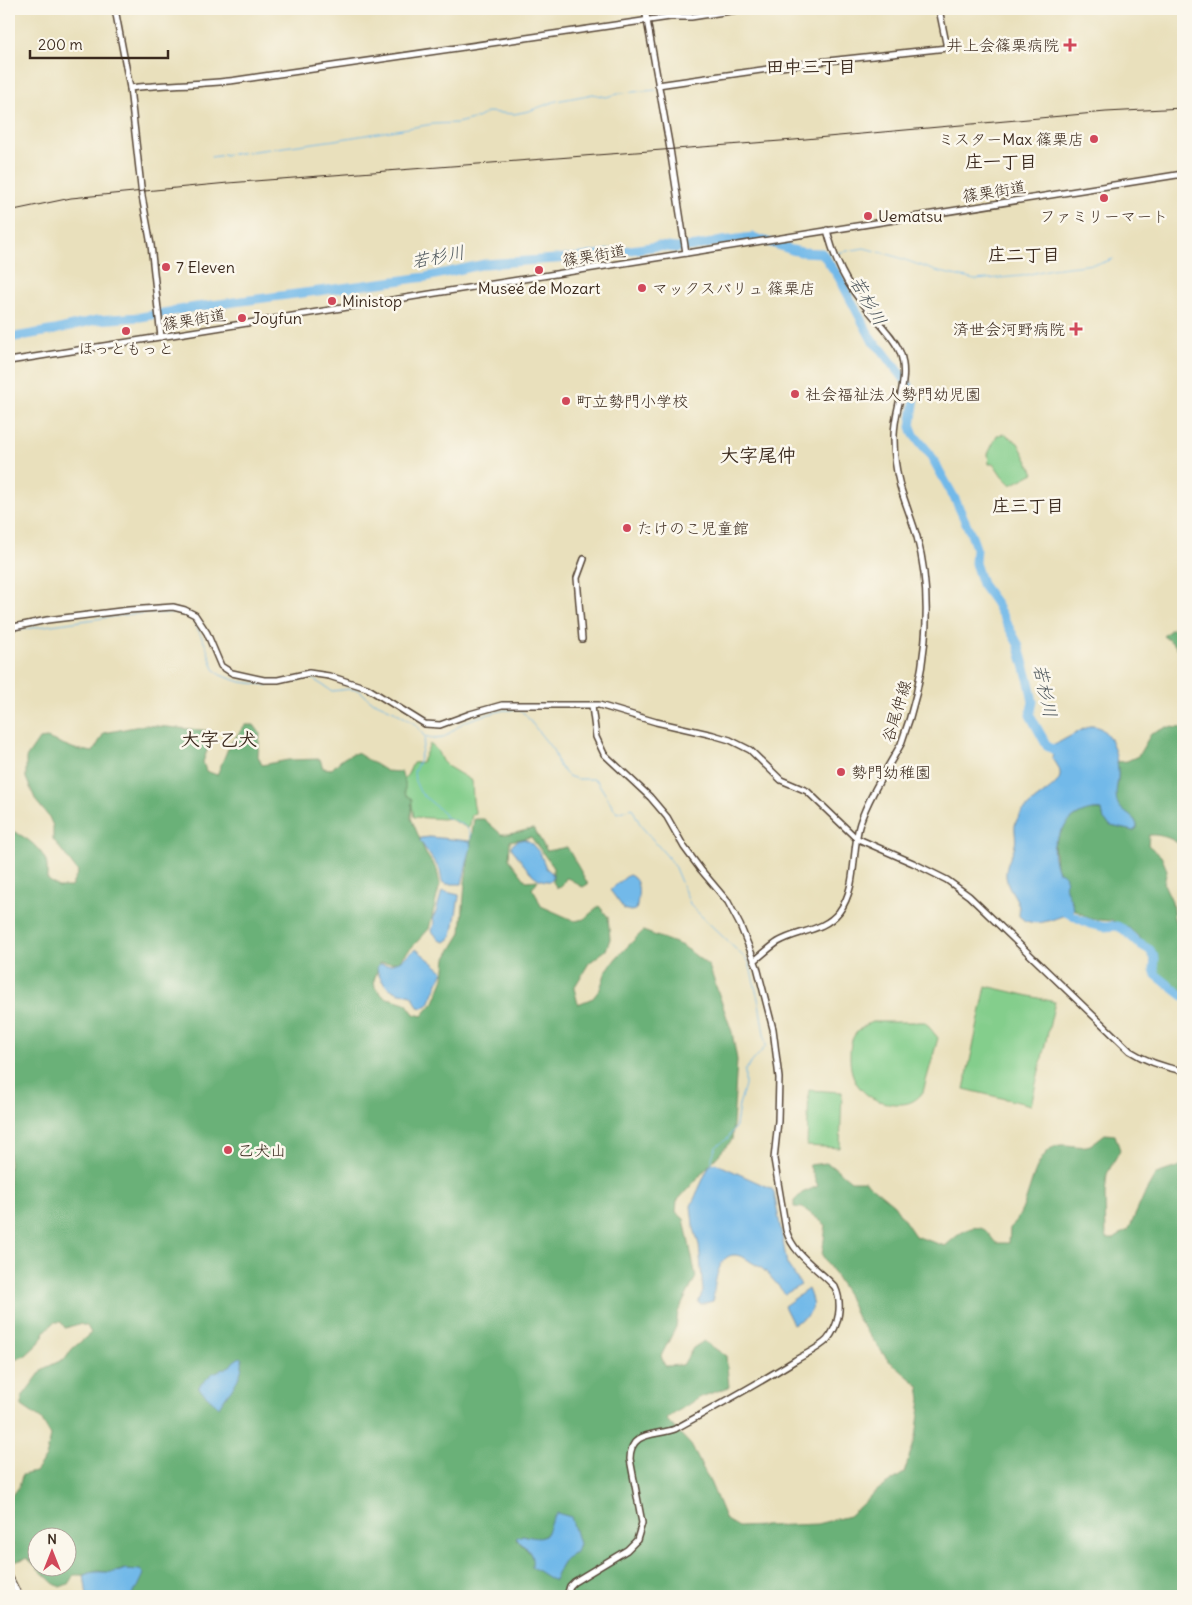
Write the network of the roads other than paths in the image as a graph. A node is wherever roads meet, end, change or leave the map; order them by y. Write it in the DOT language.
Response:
graph roads {
  1 [pos="115,9"];
  2 [pos="645,9"];
  3 [pos="743,9"];
  4 [pos="939,9"];
  5 [pos="647,22"];
  6 [pos="658,85"];
  7 [pos="130,88"];
  8 [pos="1183,174"];
  9 [pos="828,230"];
  10 [pos="686,249"];
  11 [pos="161,337"];
  12 [pos="9,361"];
  13 [pos="584,559"];
  14 [pos="9,628"];
  15 [pos="582,639"];
  16 [pos="592,706"];
  17 [pos="856,838"];
  18 [pos="754,961"];
  19 [pos="1183,1071"];
  20 [pos="9,1576"];
  21 [pos="19,1596"];
  22 [pos="567,1596"];
  1 -- 7 [label="street"];
  2 -- 5 [label="street"];
  3 -- 5 [label="street"];
  4 -- 6 [label="street"];
  5 -- 6 [label="street"];
  5 -- 7 [label="street"];
  6 -- 10 [label="street"];
  7 -- 11 [label="street"];
  8 -- 9 [label="street, 篠栗街道"];
  9 -- 10 [label="street, 篠栗街道"];
  9 -- 17 [label="street, 谷尾仲線"];
  10 -- 11 [label="street, 篠栗街道"];
  11 -- 12 [label="street, 篠栗街道"];
  13 -- 15 [label="street"];
  14 -- 16 [label="street"];
  16 -- 17 [label="street"];
  16 -- 18 [label="street"];
  17 -- 18 [label="street, 谷尾仲線"];
  17 -- 19 [label="street"];
  18 -- 22 [label="street"];
  20 -- 21 [label="main road"];
}
